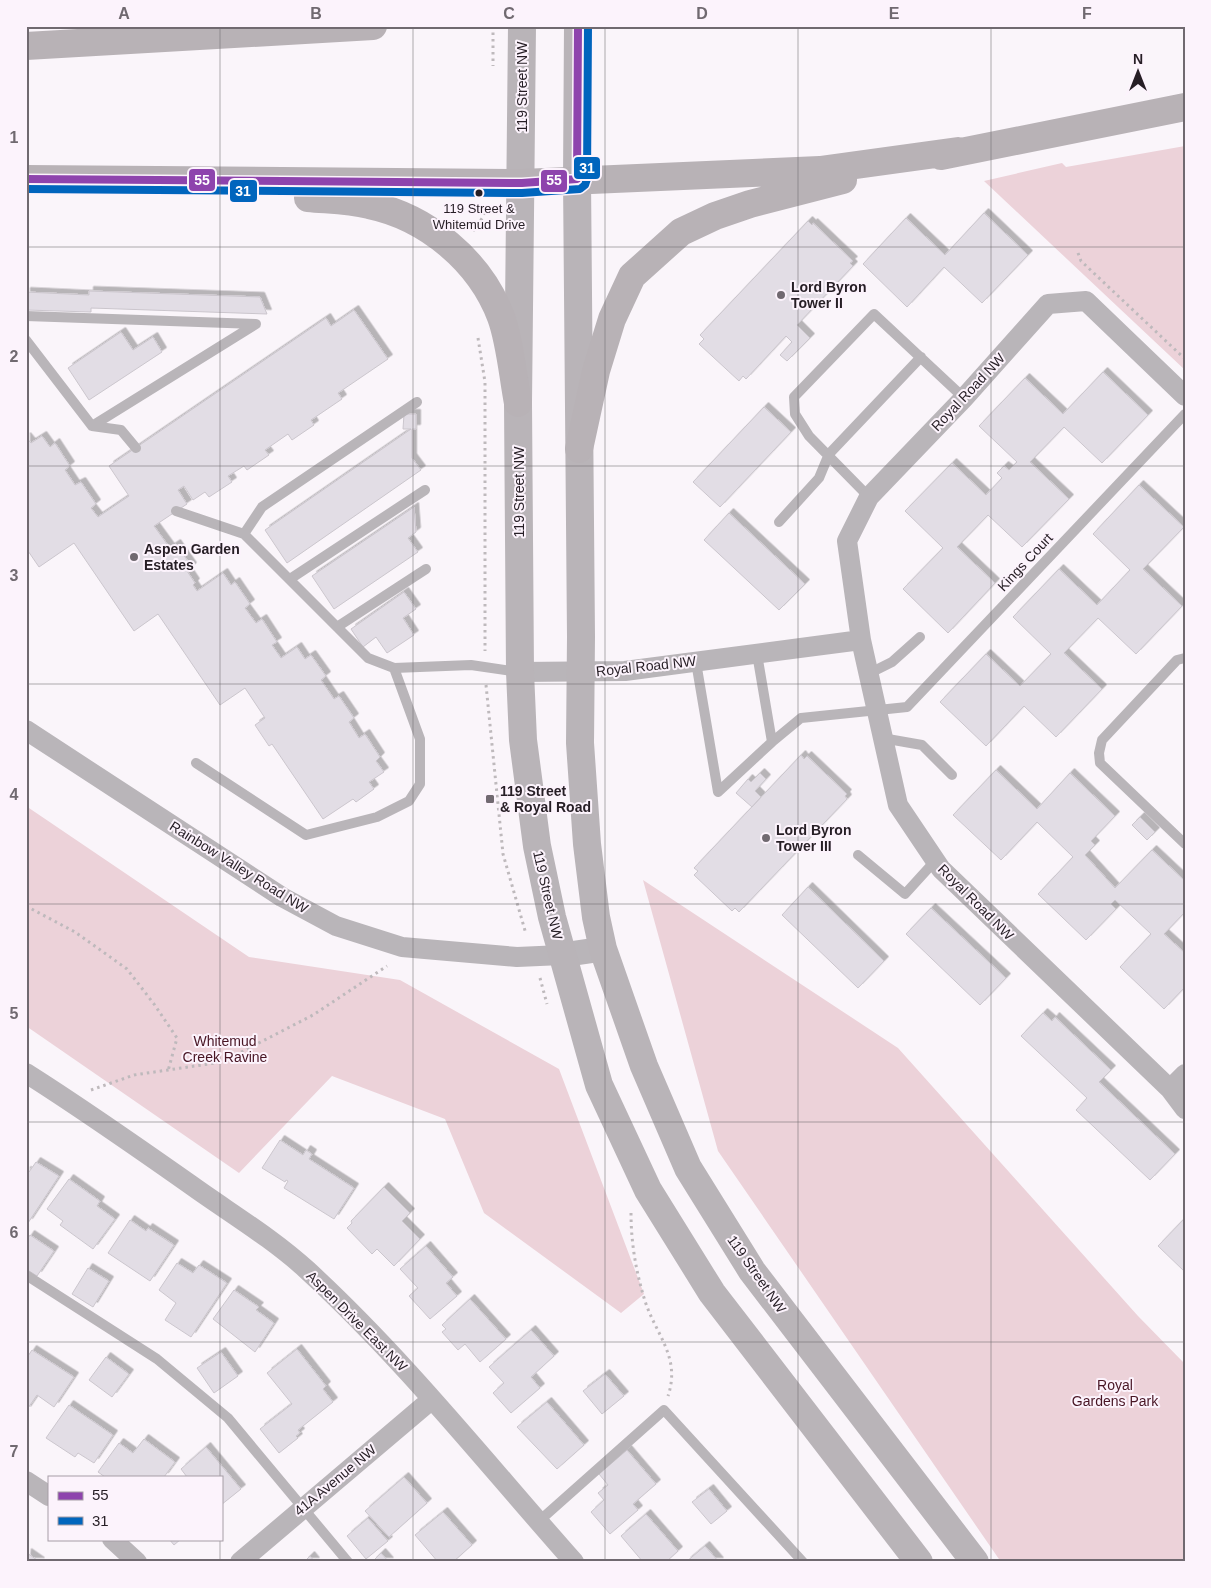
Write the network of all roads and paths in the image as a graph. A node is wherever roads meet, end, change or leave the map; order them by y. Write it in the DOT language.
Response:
graph roads {
  1 [pos="373,26"];
  2 [pos="522,26"];
  3 [pos="578,26"];
  4 [pos="26,46"];
  5 [pos="1185,107"];
  6 [pos="958,151"];
  7 [pos="26,179"];
  8 [pos="123,179"];
  9 [pos="577,179"];
  10 [pos="522,183"];
  11 [pos="1078,253"];
  12 [pos="26,316"];
  13 [pos="26,340"];
  14 [pos="921,357"];
  15 [pos="1185,359"];
  16 [pos="1185,396"];
  17 [pos="964,398"];
  18 [pos="417,402"];
  19 [pos="518,403"];
  20 [pos="1185,414"];
  21 [pos="92,426"];
  22 [pos="136,448"];
  23 [pos="579,449"];
  24 [pos="829,454"];
  25 [pos="425,490"];
  26 [pos="869,496"];
  27 [pos="176,511"];
  28 [pos="779,522"];
  29 [pos="244,534"];
  30 [pos="426,569"];
  31 [pos="290,579"];
  32 [pos="337,627"];
  33 [pos="920,637"];
  34 [pos="861,640"];
  35 [pos="757,654"];
  36 [pos="1185,658"];
  37 [pos="696,662"];
  38 [pos="394,668"];
  39 [pos="520,672"];
  40 [pos="580,672"];
  41 [pos="868,674"];
  42 [pos="876,711"];
  43 [pos="26,730"];
  44 [pos="882,738"];
  45 [pos="772,742"];
  46 [pos="196,763"];
  47 [pos="952,775"];
  48 [pos="1185,844"];
  49 [pos="858,855"];
  50 [pos="935,861"];
  51 [pos="26,906"];
  52 [pos="604,949"];
  53 [pos="562,955"];
  54 [pos="388,965"];
  55 [pos="168,1070"];
  56 [pos="26,1073"];
  57 [pos="1185,1074"];
  58 [pos="1170,1089"];
  59 [pos="67,1099"];
  60 [pos="1185,1109"];
  61 [pos="631,1209"];
  62 [pos="26,1275"];
  63 [pos="431,1400"];
  64 [pos="664,1410"];
  65 [pos="26,1481"];
  66 [pos="48,1495"];
  67 [pos="302,1507"];
  68 [pos="538,1522"];
  69 [pos="113,1540"];
  70 [pos="137,1562"];
  71 [pos="240,1562"];
  72 [pos="348,1562"];
  73 [pos="574,1562"];
  74 [pos="803,1562"];
  75 [pos="919,1562"];
  76 [pos="975,1562"];
  1 -- 4 [label="highway"];
  2 -- 10 [label="main road, 119 Street NW"];
  3 -- 9 [label="main road, 119 Street NW"];
  5 -- 6 [label="highway"];
  6 -- 9 [label="highway"];
  6 -- 23 [label="highway"];
  7 -- 8 [label="highway"];
  8 -- 10 [label="highway"];
  8 -- 19 [label="highway"];
  9 -- 10 [label="highway"];
  9 -- 23 [label="main road, 119 Street NW"];
  10 -- 19 [label="main road, 119 Street NW"];
  11 -- 15 [label="path"];
  12 -- 21 [label="lane"];
  13 -- 21 [label="lane"];
  14 -- 17 [label="lane"];
  14 -- 24 [label="lane"];
  14 -- 24 [label="lane"];
  16 -- 17 [label="street, Royal Road NW"];
  17 -- 26 [label="street, Royal Road NW"];
  18 -- 29 [label="lane"];
  19 -- 39 [label="main road, 119 Street NW"];
  20 -- 42 [label="lane, Kings Court"];
  21 -- 22 [label="lane"];
  23 -- 40 [label="main road, 119 Street NW"];
  24 -- 26 [label="lane"];
  24 -- 28 [label="lane"];
  25 -- 31 [label="lane"];
  26 -- 34 [label="street, Royal Road NW"];
  27 -- 29 [label="lane"];
  29 -- 31 [label="lane"];
  30 -- 32 [label="lane"];
  31 -- 32 [label="lane"];
  32 -- 38 [label="lane"];
  33 -- 41 [label="lane"];
  34 -- 35 [label="street, Royal Road NW"];
  34 -- 41 [label="street, Royal Road NW"];
  35 -- 37 [label="street, Royal Road NW"];
  35 -- 45 [label="lane"];
  36 -- 48 [label="lane"];
  37 -- 40 [label="street, Royal Road NW"];
  37 -- 45 [label="lane, Kings Court"];
  38 -- 39 [label="lane"];
  38 -- 46 [label="lane"];
  39 -- 40 [label="street, Royal Road NW"];
  39 -- 53 [label="main road, 119 Street NW"];
  40 -- 52 [label="main road, 119 Street NW"];
  41 -- 42 [label="street, Royal Road NW"];
  42 -- 44 [label="street, Royal Road NW"];
  42 -- 45 [label="lane, Kings Court"];
  43 -- 53 [label="street, Rainbow Valley Road NW"];
  44 -- 47 [label="lane"];
  44 -- 50 [label="street, Royal Road NW"];
  49 -- 50 [label="lane"];
  50 -- 58 [label="street, Royal Road NW"];
  51 -- 55 [label="path"];
  52 -- 53 [label="street, 119 Street NW"];
  52 -- 76 [label="main road, 119 Street NW"];
  53 -- 75 [label="main road, 119 Street NW"];
  54 -- 55 [label="path"];
  55 -- 59 [label="path"];
  56 -- 59 [label="street, Aspen Drive East NW"];
  57 -- 58 [label="street"];
  58 -- 60 [label="street, Royal Road NW"];
  59 -- 63 [label="street, Aspen Drive East NW"];
  61 -- 64 [label="path"];
  62 -- 67 [label="lane"];
  63 -- 67 [label="street, 41A Avenue NW"];
  63 -- 68 [label="street, Aspen Drive East NW"];
  64 -- 68 [label="lane"];
  64 -- 74 [label="lane"];
  65 -- 66 [label="street"];
  67 -- 71 [label="street, 41A Avenue NW"];
  67 -- 72 [label="lane"];
  68 -- 73 [label="street, Aspen Drive East NW"];
  69 -- 70 [label="street"];
}
